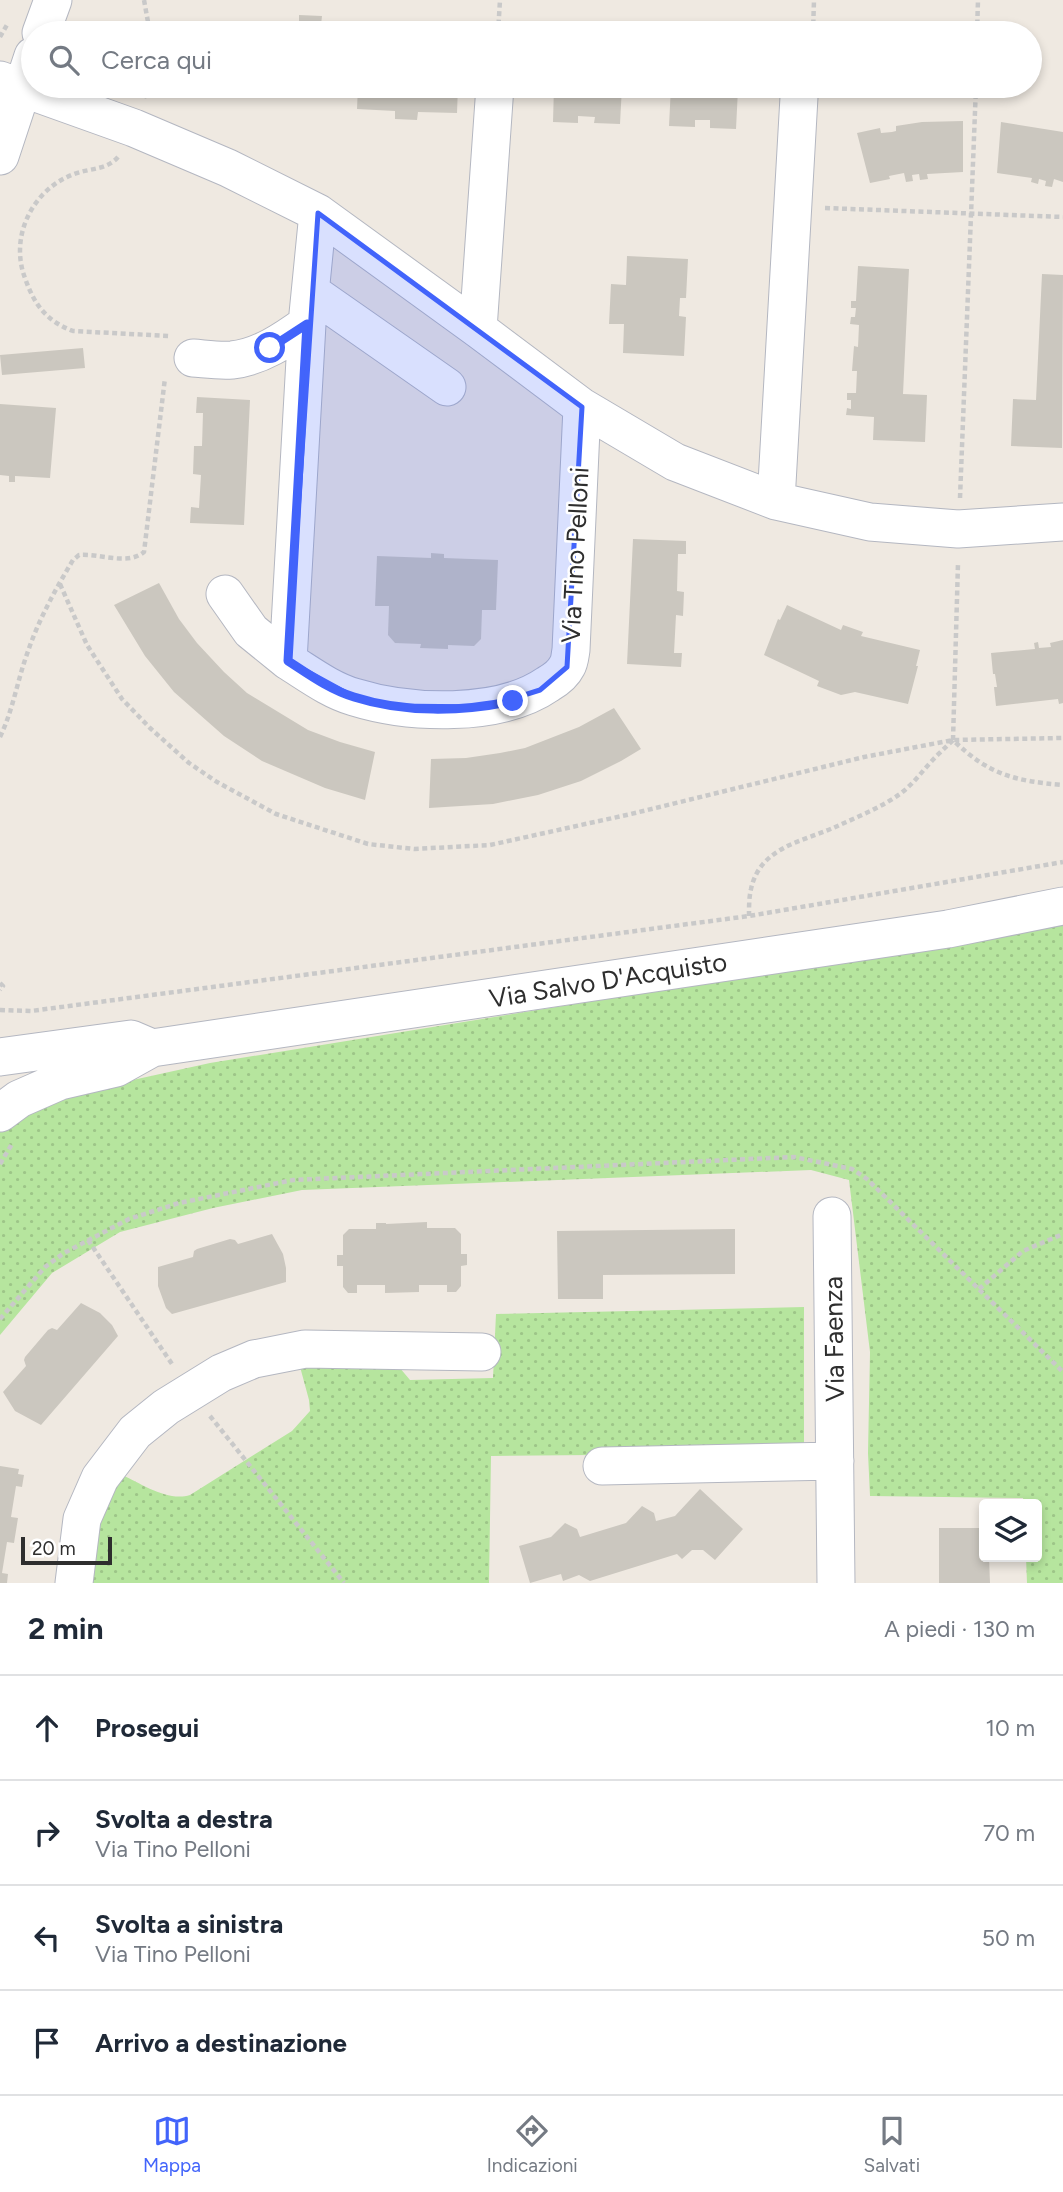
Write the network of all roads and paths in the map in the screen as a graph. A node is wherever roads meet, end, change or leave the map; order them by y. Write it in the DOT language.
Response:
graph roads {
  1 [pos="53,0"];
  2 [pos="144,0"];
  3 [pos="500,0"];
  4 [pos="814,0"];
  5 [pos="978,0"];
  6 [pos="45,21"];
  7 [pos="148,21"];
  8 [pos="499,21"];
  9 [pos="813,21"];
  10 [pos="977,21"];
  11 [pos="18,74"];
  12 [pos="70,98"];
  13 [pos="144,98"];
  14 [pos="494,98"];
  15 [pos="799,98"];
  16 [pos="976,98"];
  17 [pos="134,128"];
  18 [pos="0,156"];
  19 [pos="792,207"];
  20 [pos="318,213"];
  21 [pos="972,214"];
  22 [pos="1063,217"];
  23 [pos="309,308"];
  24 [pos="478,329"];
  25 [pos="176,357"];
  26 [pos="447,387"];
  27 [pos="582,407"];
  28 [pos="776,501"];
  29 [pos="1063,522"];
  30 [pos="958,529"];
  31 [pos="60,584"];
  32 [pos="225,594"];
  33 [pos="288,661"];
  34 [pos="0,737"];
  35 [pos="1063,738"];
  36 [pos="953,740"];
  37 [pos="1063,785"];
  38 [pos="1063,862"];
  39 [pos="1063,906"];
  40 [pos="749,916"];
  41 [pos="0,983"];
  42 [pos="0,990"];
  43 [pos="0,1010"];
  44 [pos="152,1048"];
  45 [pos="0,1058"];
  46 [pos="0,1113"];
  47 [pos="832,1216"];
  48 [pos="1063,1234"];
  49 [pos="979,1289"];
  50 [pos="0,1319"];
  51 [pos="482,1352"];
  52 [pos="1063,1372"];
  53 [pos="835,1461"];
  54 [pos="602,1466"];
  55 [pos="74,1583"];
  56 [pos="836,1583"];
  1 -- 6 [label="street"];
  2 -- 7 [label="path"];
  3 -- 8 [label="path"];
  4 -- 9 [label="path"];
  5 -- 10 [label="path"];
  11 -- 18 [label="street"];
  12 -- 17 [label="street"];
  13 -- 17 [label="path"];
  14 -- 24 [label="street"];
  15 -- 19 [label="street"];
  16 -- 21 [label="path"];
  17 -- 20 [label="street"];
  17 -- 25 [label="path"];
  19 -- 21 [label="path"];
  19 -- 28 [label="street"];
  20 -- 23 [label="street"];
  20 -- 24 [label="street"];
  21 -- 22 [label="path"];
  21 -- 30 [label="path"];
  23 -- 25 [label="street"];
  23 -- 26 [label="street"];
  23 -- 33 [label="street"];
  24 -- 27 [label="street"];
  25 -- 31 [label="path"];
  27 -- 28 [label="street"];
  27 -- 33 [label="street, Via Tino Pelloni"];
  28 -- 30 [label="street"];
  29 -- 30 [label="street"];
  30 -- 36 [label="path"];
  31 -- 34 [label="path"];
  31 -- 36 [label="path"];
  32 -- 33 [label="street, Via Tino Pelloni"];
  35 -- 36 [label="path"];
  36 -- 37 [label="path"];
  36 -- 40 [label="path"];
  38 -- 40 [label="path"];
  39 -- 44 [label="street, Via Salvo D'Acquisto"];
  40 -- 43 [label="path"];
  41 -- 42 [label="path"];
  44 -- 45 [label="street, Via Salvo D'Acquisto"];
  44 -- 46 [label="street, Via Salvo D'Acquisto"];
  47 -- 53 [label="street, Via Faenza"];
  48 -- 49 [label="path"];
  49 -- 50 [label="path"];
  49 -- 52 [label="path"];
  51 -- 55 [label="street"];
  53 -- 54 [label="street"];
  53 -- 56 [label="street, Via Faenza"];
}
